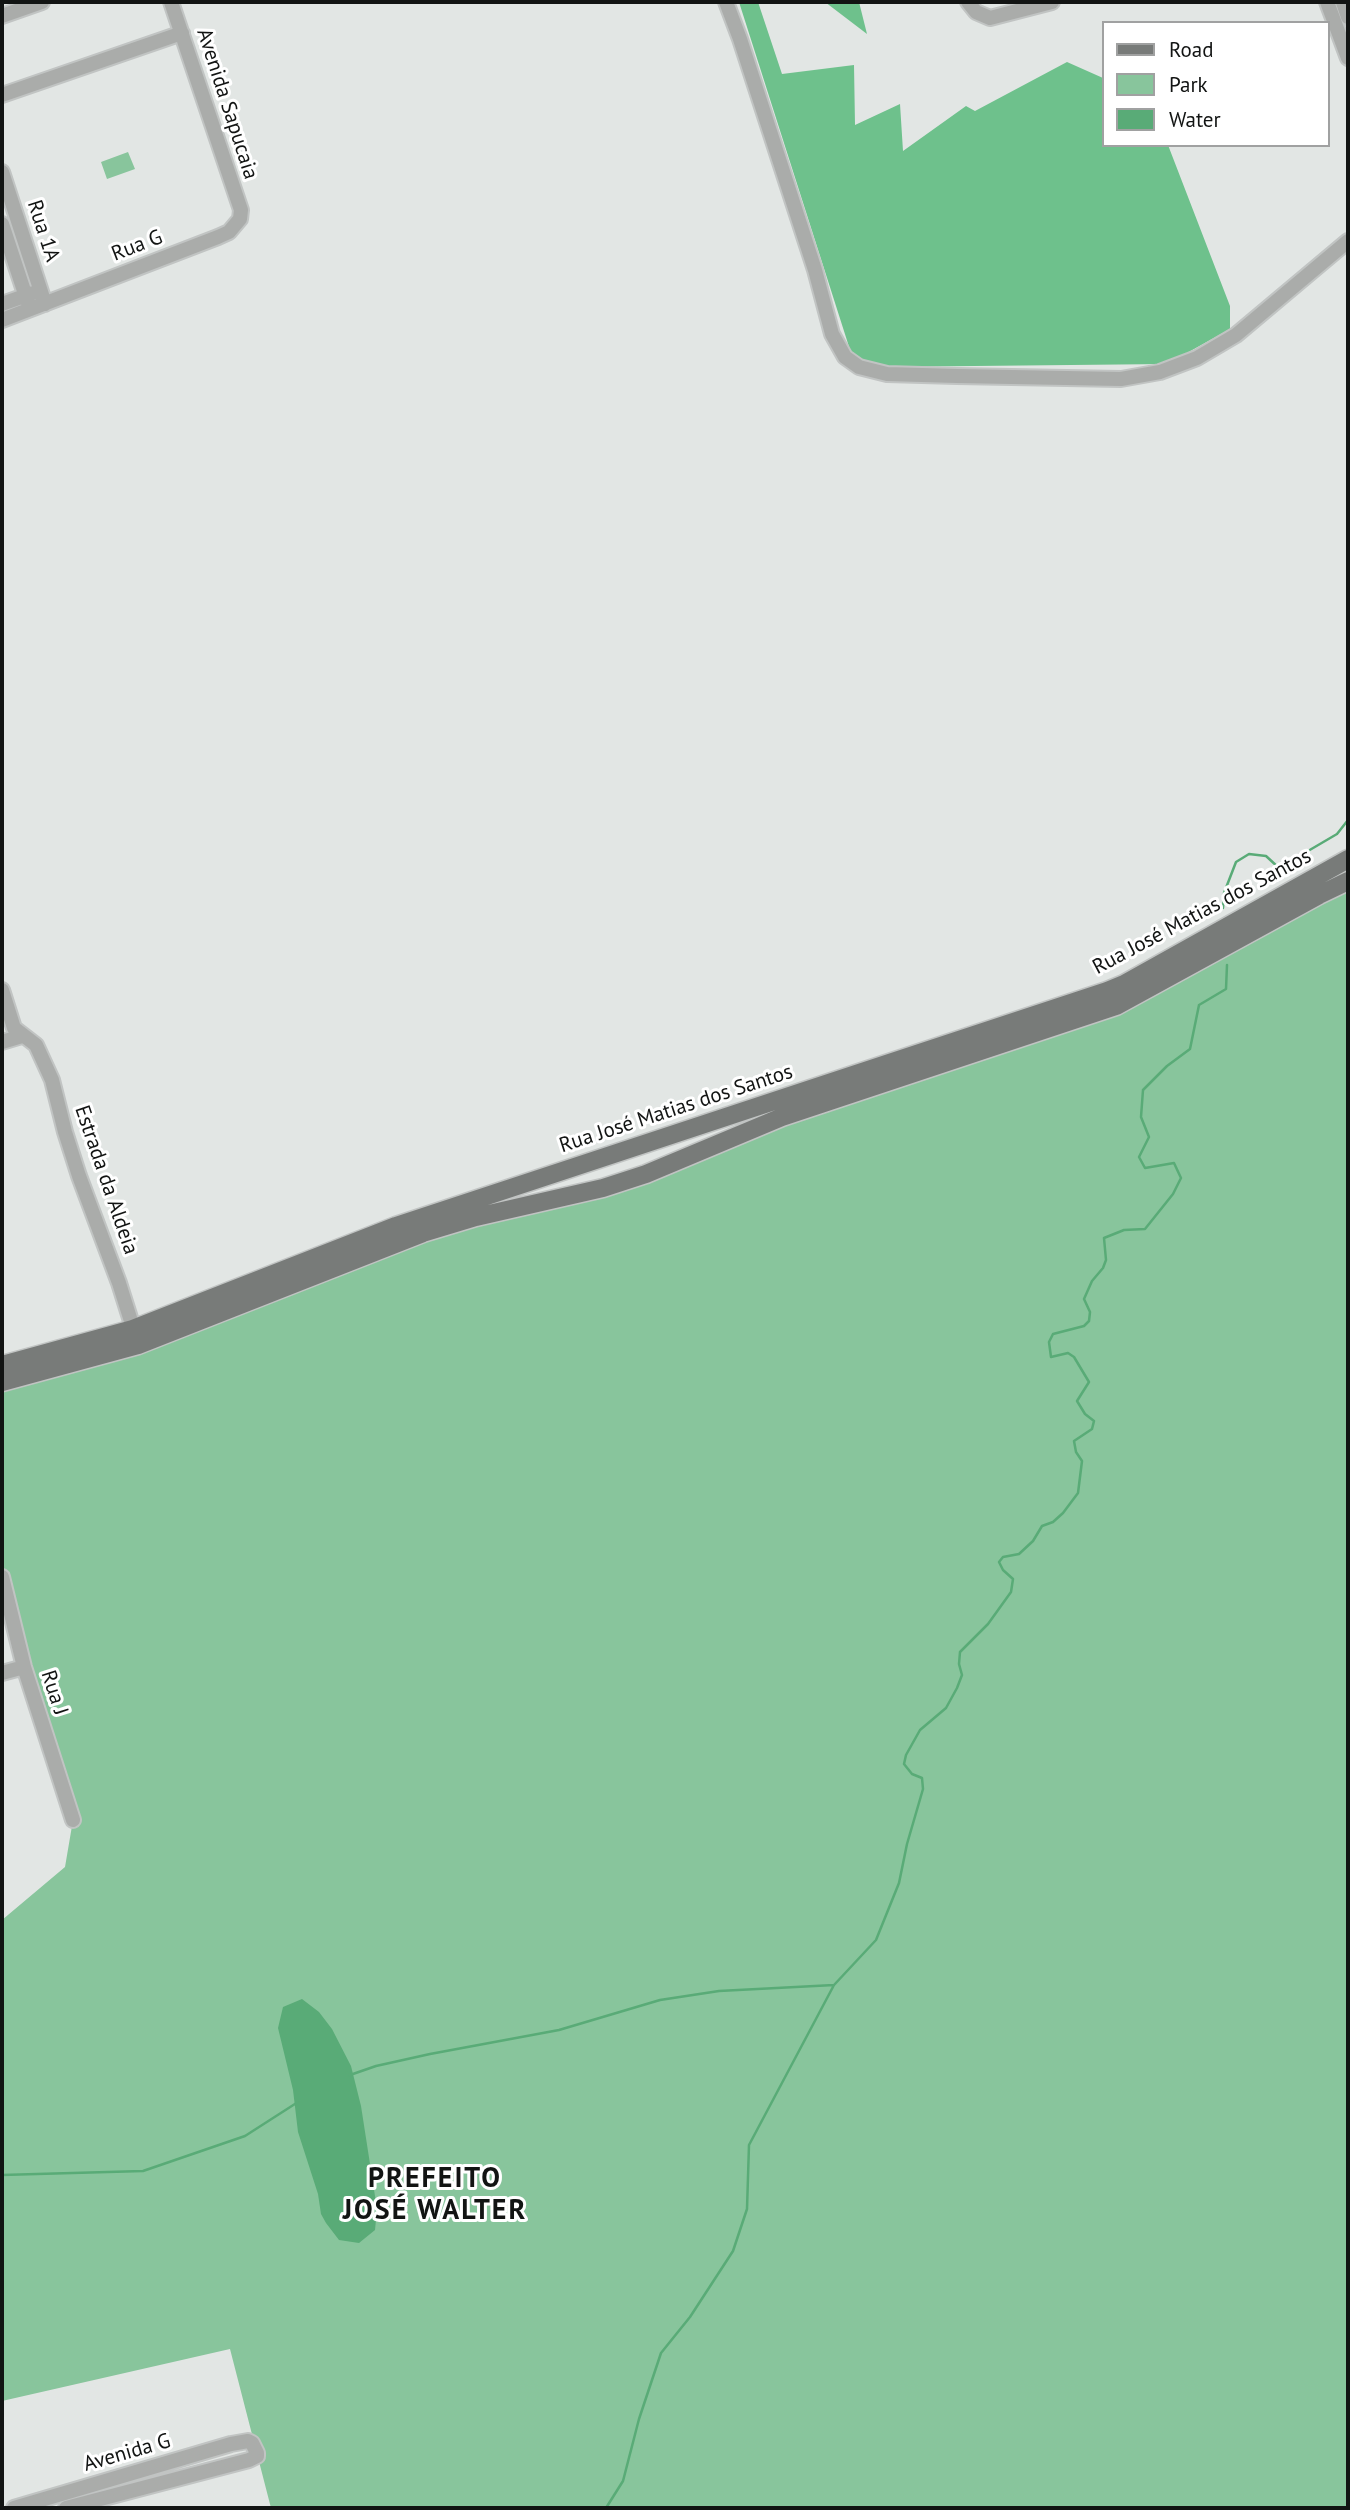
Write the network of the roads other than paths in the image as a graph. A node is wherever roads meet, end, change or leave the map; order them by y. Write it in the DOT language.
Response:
graph roads {
  1 [pos="42,2"];
  2 [pos="171,2"];
  3 [pos="726,2"];
  4 [pos="968,2"];
  5 [pos="1052,2"];
  6 [pos="1327,2"];
  7 [pos="1343,2"];
  8 [pos="2,16"];
  9 [pos="1348,17"];
  10 [pos="182,33"];
  11 [pos="1348,58"];
  12 [pos="2,95"];
  13 [pos="2,172"];
  14 [pos="240,219"];
  15 [pos="2,224"];
  16 [pos="1348,241"];
  17 [pos="43,297"];
  18 [pos="28,302"];
  19 [pos="2,304"];
  20 [pos="2,320"];
  21 [pos="1348,859"];
  22 [pos="1348,881"];
  23 [pos="2,990"];
  24 [pos="22,1036"];
  25 [pos="2,1042"];
  26 [pos="637,1146"];
  27 [pos="595,1159"];
  28 [pos="646,1174"];
  29 [pos="603,1188"];
  30 [pos="136,1337"];
  31 [pos="2,1365"];
  32 [pos="2,1382"];
  33 [pos="2,1577"];
  34 [pos="24,1667"];
  35 [pos="2,1673"];
  36 [pos="73,1820"];
  37 [pos="14,2508"];
  38 [pos="66,2508"];
  1 -- 8 [label="street"];
  2 -- 10 [label="street, Avenida Sapucaia"];
  3 -- 16 [label="street"];
  4 -- 5 [label="street"];
  6 -- 11 [label="street"];
  7 -- 9 [label="street"];
  10 -- 12 [label="street"];
  10 -- 14 [label="street, Avenida Sapucaia"];
  13 -- 17 [label="street, Rua 1A"];
  14 -- 17 [label="street, Rua G"];
  15 -- 18 [label="street, Rua 1A"];
  17 -- 18 [label="street, Rua G"];
  18 -- 19 [label="street"];
  18 -- 20 [label="street"];
  21 -- 26 [label="main road, Rua José Matias dos Santos"];
  22 -- 28 [label="main road, Rua José Matias dos Santos"];
  23 -- 24 [label="street, Estrada da Aldeia"];
  24 -- 25 [label="street"];
  24 -- 30 [label="street, Estrada da Aldeia"];
  26 -- 27 [label="main road, Rua José Matias dos Santos"];
  26 -- 28 [label="main road"];
  27 -- 29 [label="main road"];
  27 -- 30 [label="main road, Rua José Matias dos Santos"];
  28 -- 29 [label="main road, Rua José Matias dos Santos"];
  29 -- 30 [label="main road, Rua José Matias dos Santos"];
  30 -- 31 [label="main road, Rua José Matias dos Santos"];
  30 -- 32 [label="main road, Rua José Matias dos Santos"];
  33 -- 34 [label="street, Rua J"];
  34 -- 35 [label="street"];
  34 -- 36 [label="street, Rua J"];
  37 -- 38 [label="street, Avenida G"];
}
